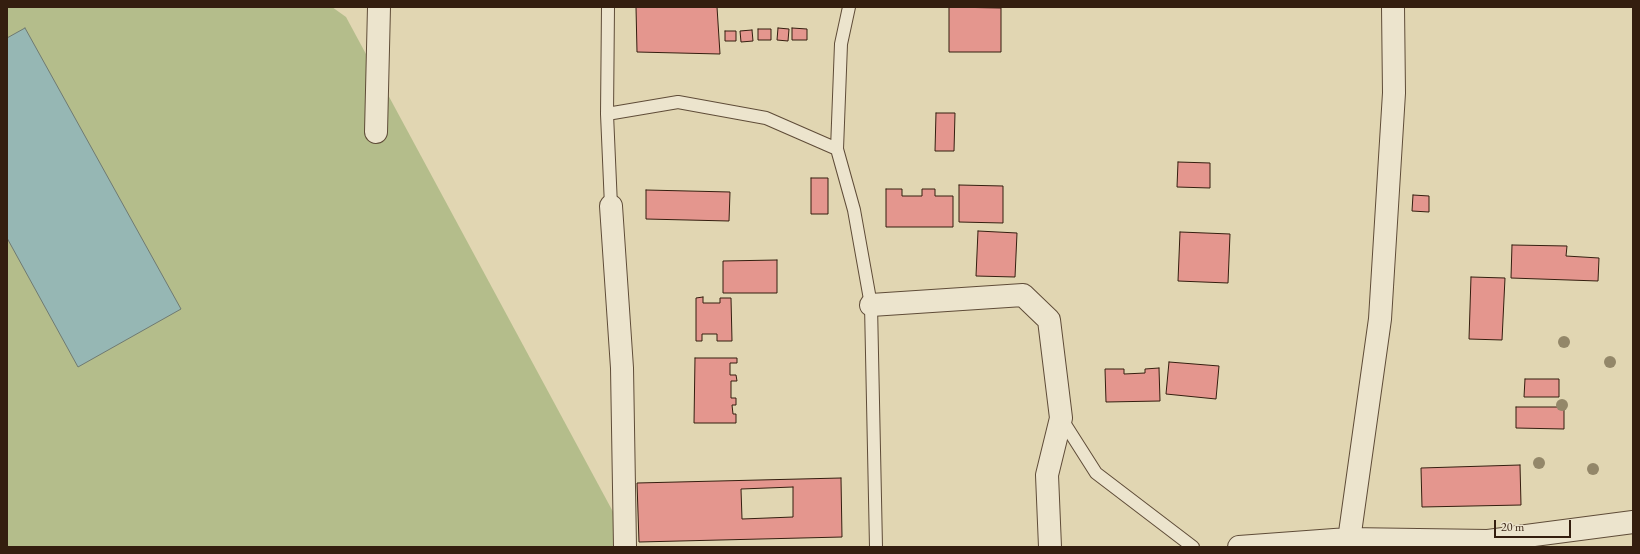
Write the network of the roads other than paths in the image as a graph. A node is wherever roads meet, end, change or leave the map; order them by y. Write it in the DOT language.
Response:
graph roads {
  1 [pos="379,7"];
  2 [pos="608,7"];
  3 [pos="850,7"];
  4 [pos="1393,7"];
  5 [pos="607,114"];
  6 [pos="376,132"];
  7 [pos="837,149"];
  8 [pos="611,206"];
  9 [pos="870,304"];
  10 [pos="1061,418"];
  11 [pos="1633,522"];
  12 [pos="1348,543"];
  13 [pos="625,547"];
  14 [pos="876,547"];
  15 [pos="1050,547"];
  16 [pos="1193,547"];
  17 [pos="1239,547"];
  1 -- 6 [label="street"];
  2 -- 5 [label="lane"];
  3 -- 7 [label="lane"];
  4 -- 12 [label="street"];
  5 -- 7 [label="lane"];
  5 -- 8 [label="lane"];
  7 -- 9 [label="lane"];
  8 -- 13 [label="street"];
  9 -- 10 [label="street"];
  9 -- 14 [label="lane"];
  10 -- 15 [label="street"];
  10 -- 16 [label="lane"];
  11 -- 12 [label="street"];
  12 -- 17 [label="street"];
}
